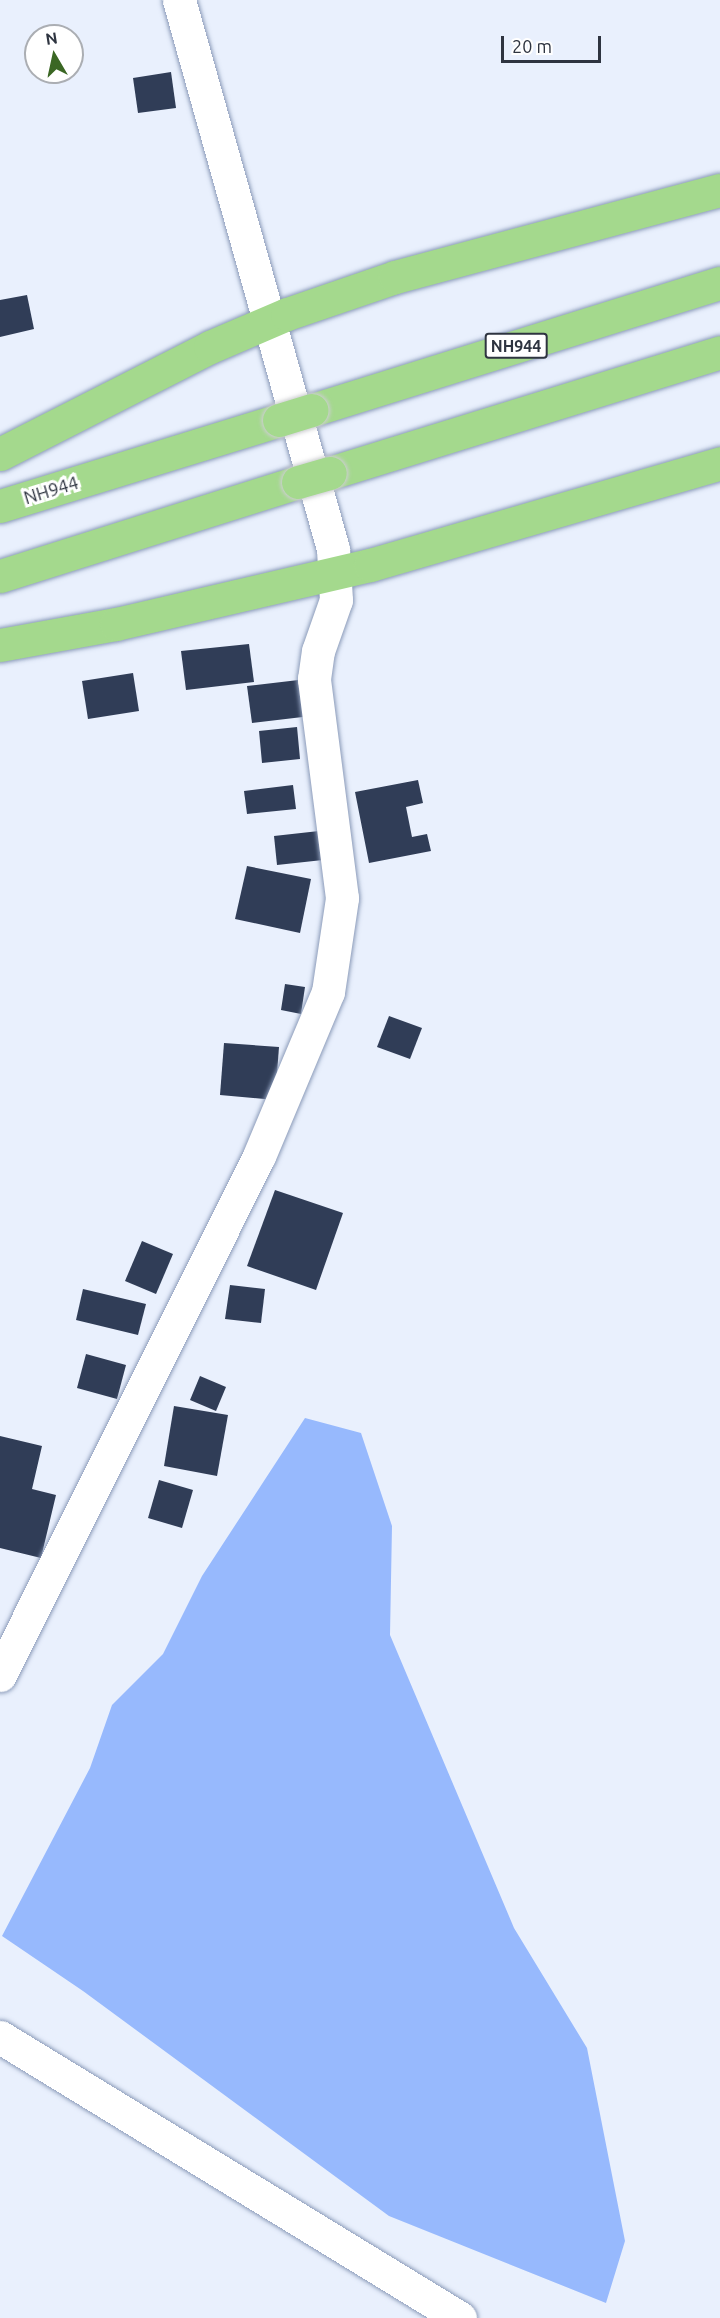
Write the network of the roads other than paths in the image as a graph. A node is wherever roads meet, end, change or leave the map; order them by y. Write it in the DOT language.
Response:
graph roads {
  1 [pos="179,0"];
  2 [pos="720,190"];
  3 [pos="720,283"];
  4 [pos="269,322"];
  5 [pos="720,352"];
  6 [pos="0,454"];
  7 [pos="720,464"];
  8 [pos="0,506"];
  9 [pos="337,573"];
  10 [pos="0,576"];
  11 [pos="0,645"];
  12 [pos="0,1675"];
  13 [pos="0,2037"];
  14 [pos="460,2318"];
  1 -- 4 [label="street"];
  2 -- 4 [label="highway"];
  3 -- 8 [label="highway, NH944 / NH944, bridge"];
  4 -- 6 [label="highway"];
  4 -- 9 [label="street"];
  5 -- 10 [label="highway, bridge"];
  7 -- 9 [label="highway"];
  9 -- 11 [label="highway"];
  9 -- 12 [label="street"];
  13 -- 14 [label="street"];
}
